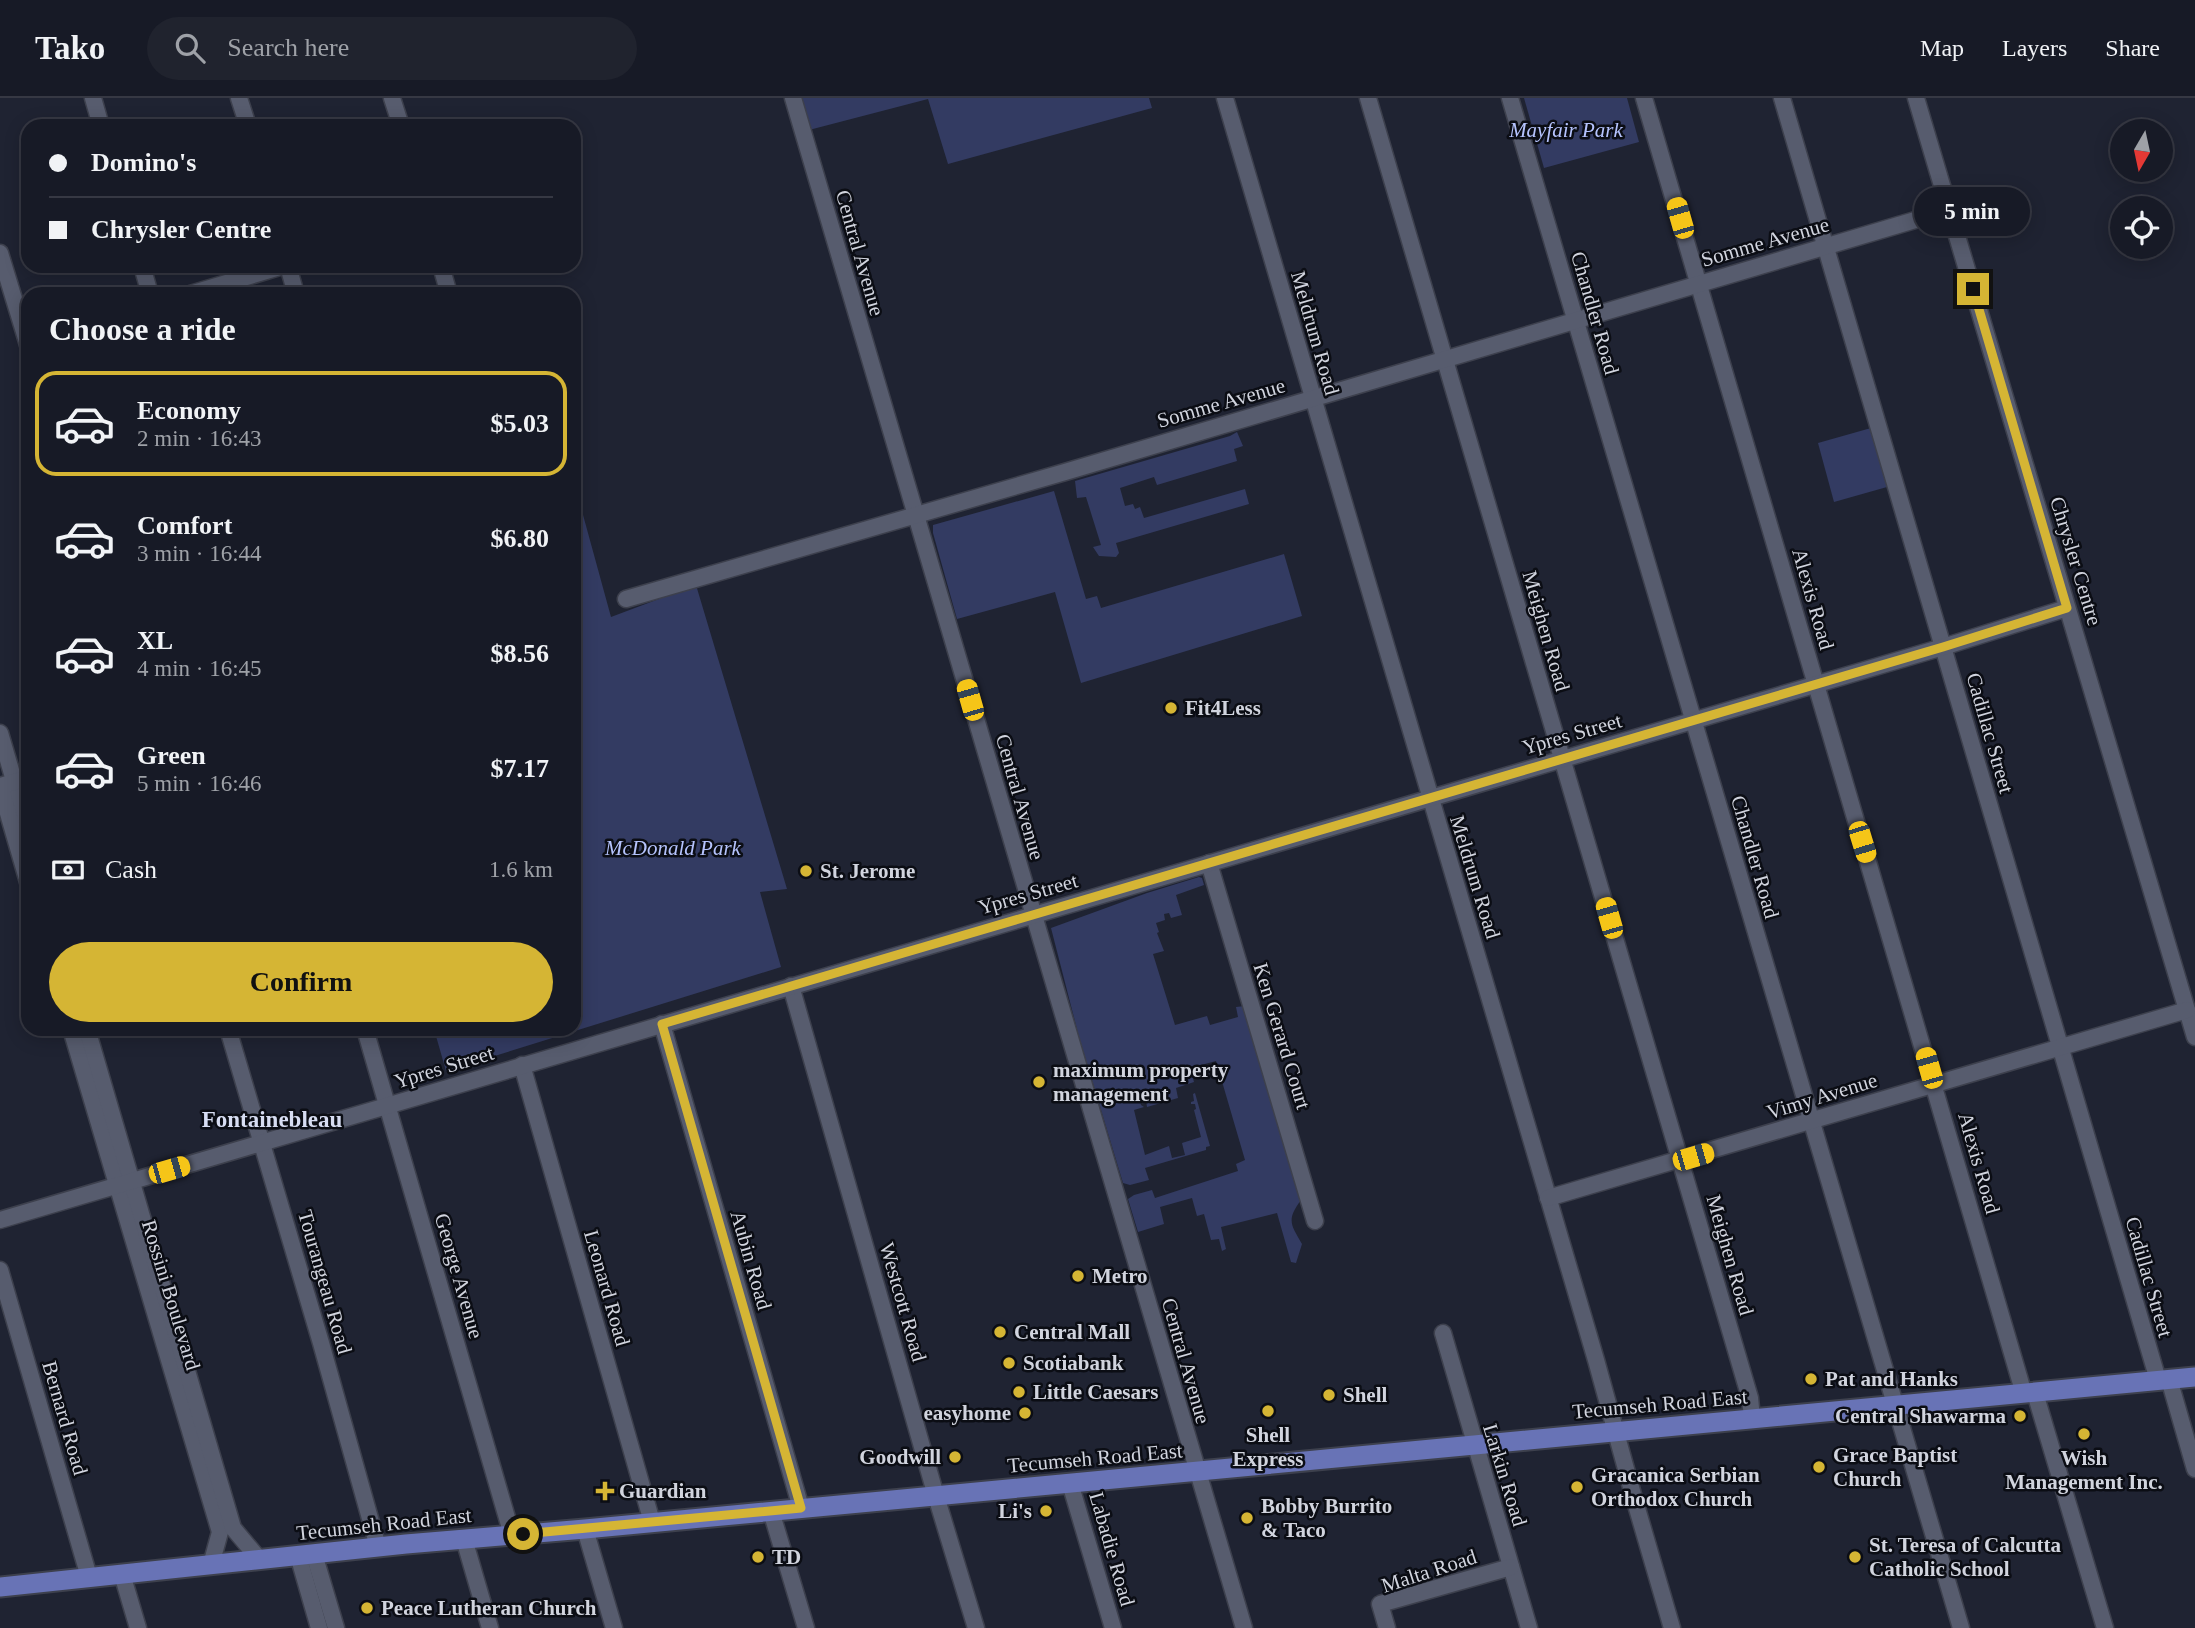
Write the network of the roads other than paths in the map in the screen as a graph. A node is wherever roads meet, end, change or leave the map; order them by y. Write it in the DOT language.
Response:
graph roads {
  1 [pos="93,98"];
  2 [pos="239,98"];
  3 [pos="392,98"];
  4 [pos="793,98"];
  5 [pos="1225,98"];
  6 [pos="1368,98"];
  7 [pos="1510,98"];
  8 [pos="1644,98"];
  9 [pos="1782,98"];
  10 [pos="1916,98"];
  11 [pos="99,119"];
  12 [pos="245,119"];
  13 [pos="399,119"];
  14 [pos="1949,210"];
  15 [pos="1825,246"];
  16 [pos="0,253"];
  17 [pos="262,273"];
  18 [pos="1699,283"];
  19 [pos="214,287"];
  20 [pos="1574,320"];
  21 [pos="21,321"];
  22 [pos="1444,358"];
  23 [pos="1312,398"];
  24 [pos="915,513"];
  25 [pos="625,598"];
  26 [pos="2067,608"];
  27 [pos="1943,647"];
  28 [pos="1816,684"];
  29 [pos="1693,720"];
  30 [pos="0,733"];
  31 [pos="1562,759"];
  32 [pos="14,782"];
  33 [pos="1429,798"];
  34 [pos="21,805"];
  35 [pos="21,832"];
  36 [pos="1209,863"];
  37 [pos="1033,915"];
  38 [pos="791,986"];
  39 [pos="2187,1010"];
  40 [pos="662,1024"];
  41 [pos="73,1036"];
  42 [pos="89,1036"];
  43 [pos="230,1036"];
  44 [pos="367,1036"];
  45 [pos="2195,1037"];
  46 [pos="2060,1047"];
  47 [pos="522,1065"];
  48 [pos="1934,1085"];
  49 [pos="387,1106"];
  50 [pos="1811,1121"];
  51 [pos="262,1143"];
  52 [pos="1680,1160"];
  53 [pos="124,1183"];
  54 [pos="1548,1198"];
  55 [pos="0,1220"];
  56 [pos="1315,1221"];
  57 [pos="0,1270"];
  58 [pos="1443,1333"];
  59 [pos="2195,1377"];
  60 [pos="2163,1380"];
  61 [pos="2030,1393"];
  62 [pos="1894,1404"];
  63 [pos="1752,1418"];
  64 [pos="1615,1431"];
  65 [pos="1474,1444"];
  66 [pos="2195,1469"];
  67 [pos="1196,1471"];
  68 [pos="1070,1483"];
  69 [pos="936,1496"];
  70 [pos="801,1508"];
  71 [pos="771,1511"];
  72 [pos="652,1522"];
  73 [pos="585,1529"];
  74 [pos="226,1530"];
  75 [pos="512,1535"];
  76 [pos="464,1539"];
  77 [pos="378,1547"];
  78 [pos="306,1554"];
  79 [pos="259,1559"];
  80 [pos="211,1564"];
  81 [pos="1511,1567"];
  82 [pos="122,1574"];
  83 [pos="89,1577"];
  84 [pos="0,1587"];
  85 [pos="138,1628"];
  86 [pos="319,1628"];
  87 [pos="336,1628"];
  88 [pos="490,1628"];
  89 [pos="614,1628"];
  90 [pos="806,1628"];
  91 [pos="976,1628"];
  92 [pos="1113,1628"];
  93 [pos="1244,1628"];
  94 [pos="1387,1628"];
  95 [pos="1529,1628"];
  96 [pos="1672,1628"];
  97 [pos="1961,1628"];
  98 [pos="2105,1628"];
  1 -- 11 [label="street"];
  2 -- 12 [label="street"];
  3 -- 13 [label="street"];
  4 -- 24 [label="street, Central Avenue"];
  5 -- 23 [label="street, Meldrum Road"];
  6 -- 22 [label="street, Meighen Road"];
  7 -- 20 [label="street, Chandler Road"];
  8 -- 18 [label="street, Alexis Road"];
  9 -- 15 [label="street, Cadillac Street"];
  10 -- 14 [label="street, Chrysler Centre"];
  14 -- 15 [label="street, Somme Avenue"];
  14 -- 26 [label="street, Chrysler Centre"];
  15 -- 18 [label="street, Somme Avenue"];
  15 -- 27 [label="street, Cadillac Street"];
  16 -- 21 [label="street"];
  17 -- 19 [label="street"];
  18 -- 20 [label="street, Somme Avenue"];
  18 -- 28 [label="street, Alexis Road"];
  20 -- 22 [label="street, Somme Avenue"];
  20 -- 29 [label="street, Chandler Road"];
  22 -- 23 [label="street, Somme Avenue"];
  22 -- 31 [label="street, Meighen Road"];
  23 -- 24 [label="street, Somme Avenue"];
  23 -- 33 [label="street, Meldrum Road"];
  24 -- 25 [label="street, Somme Avenue"];
  24 -- 37 [label="street, Central Avenue"];
  26 -- 27 [label="street, Ypres Street"];
  26 -- 39 [label="street, Chrysler Centre"];
  27 -- 28 [label="street, Ypres Street"];
  27 -- 46 [label="street, Cadillac Street"];
  28 -- 29 [label="street, Ypres Street"];
  28 -- 48 [label="street, Alexis Road"];
  29 -- 31 [label="street, Ypres Street"];
  29 -- 50 [label="street, Chandler Road"];
  30 -- 32 [label="street"];
  31 -- 33 [label="street, Ypres Street"];
  31 -- 52 [label="street, Meighen Road"];
  32 -- 34 [label="street"];
  32 -- 35 [label="street"];
  33 -- 36 [label="street, Ypres Street"];
  33 -- 54 [label="street, Meldrum Road"];
  36 -- 37 [label="street, Ypres Street"];
  36 -- 56 [label="street, Ken Gerard Court"];
  37 -- 38 [label="street, Ypres Street"];
  37 -- 67 [label="street, Central Avenue"];
  38 -- 40 [label="street, Ypres Street"];
  38 -- 69 [label="street, Westcott Road"];
  39 -- 45 [label="street, Chrysler Centre"];
  39 -- 46 [label="street, Vimy Avenue"];
  40 -- 47 [label="street, Ypres Street"];
  40 -- 70 [label="street, Aubin Road"];
  41 -- 53 [label="street, Rossini Boulevard"];
  42 -- 53 [label="street, Rossini Boulevard"];
  43 -- 51 [label="street, Tourangeau Road"];
  44 -- 49 [label="street, George Avenue"];
  46 -- 48 [label="street, Vimy Avenue"];
  46 -- 60 [label="street, Cadillac Street"];
  47 -- 49 [label="street, Ypres Street"];
  47 -- 72 [label="street, Leonard Road"];
  48 -- 50 [label="street, Vimy Avenue"];
  48 -- 61 [label="street, Alexis Road"];
  49 -- 51 [label="street, Ypres Street"];
  49 -- 75 [label="street, George Avenue"];
  50 -- 52 [label="street, Vimy Avenue"];
  50 -- 62 [label="street, Chandler Road"];
  51 -- 53 [label="street, Ypres Street"];
  51 -- 77 [label="street, Tourangeau Road"];
  52 -- 54 [label="street, Vimy Avenue"];
  52 -- 63 [label="street, Meighen Road"];
  53 -- 55 [label="street, Ypres Street"];
  53 -- 74 [label="street, Rossini Boulevard"];
  54 -- 64 [label="street, Meldrum Road"];
  57 -- 83 [label="street, Bernard Road"];
  58 -- 65 [label="street, Larkin Road"];
  59 -- 60 [label="main road, Tecumseh Road East"];
  60 -- 61 [label="main road, Tecumseh Road East"];
  60 -- 66 [label="street, Cadillac Street"];
  61 -- 62 [label="main road, Tecumseh Road East"];
  61 -- 98 [label="street, Alexis Road"];
  62 -- 63 [label="main road, Tecumseh Road East"];
  62 -- 97 [label="street, Chandler Road"];
  63 -- 64 [label="main road, Tecumseh Road East"];
  64 -- 65 [label="main road, Tecumseh Road East"];
  64 -- 96 [label="street, Meldrum Road"];
  65 -- 67 [label="main road, Tecumseh Road East"];
  65 -- 81 [label="street, Larkin Road"];
  67 -- 68 [label="main road, Tecumseh Road East"];
  67 -- 93 [label="street, Central Avenue"];
  68 -- 69 [label="main road, Tecumseh Road East"];
  68 -- 92 [label="street, Labadie Road"];
  69 -- 70 [label="main road, Tecumseh Road East"];
  69 -- 91 [label="street, Westcott Road"];
  70 -- 71 [label="main road, Tecumseh Road East"];
  71 -- 72 [label="main road, Tecumseh Road East"];
  71 -- 90 [label="street"];
  72 -- 73 [label="main road, Tecumseh Road East"];
  73 -- 75 [label="main road, Tecumseh Road East"];
  73 -- 89 [label="street"];
  74 -- 79 [label="street, Rossini Boulevard"];
  74 -- 80 [label="street"];
  75 -- 76 [label="main road, Tecumseh Road East"];
  76 -- 77 [label="main road, Tecumseh Road East"];
  76 -- 88 [label="street"];
  77 -- 78 [label="main road, Tecumseh Road East"];
  78 -- 79 [label="main road, Tecumseh Road East"];
  78 -- 86 [label="street"];
  78 -- 87 [label="street"];
  79 -- 80 [label="main road, Tecumseh Road East"];
  80 -- 82 [label="main road, Tecumseh Road East"];
  81 -- 94 [label="street, Malta Road"];
  81 -- 95 [label="street, Larkin Road"];
  82 -- 83 [label="main road, Tecumseh Road East"];
  82 -- 85 [label="street"];
  83 -- 84 [label="main road, Tecumseh Road East"];
}
